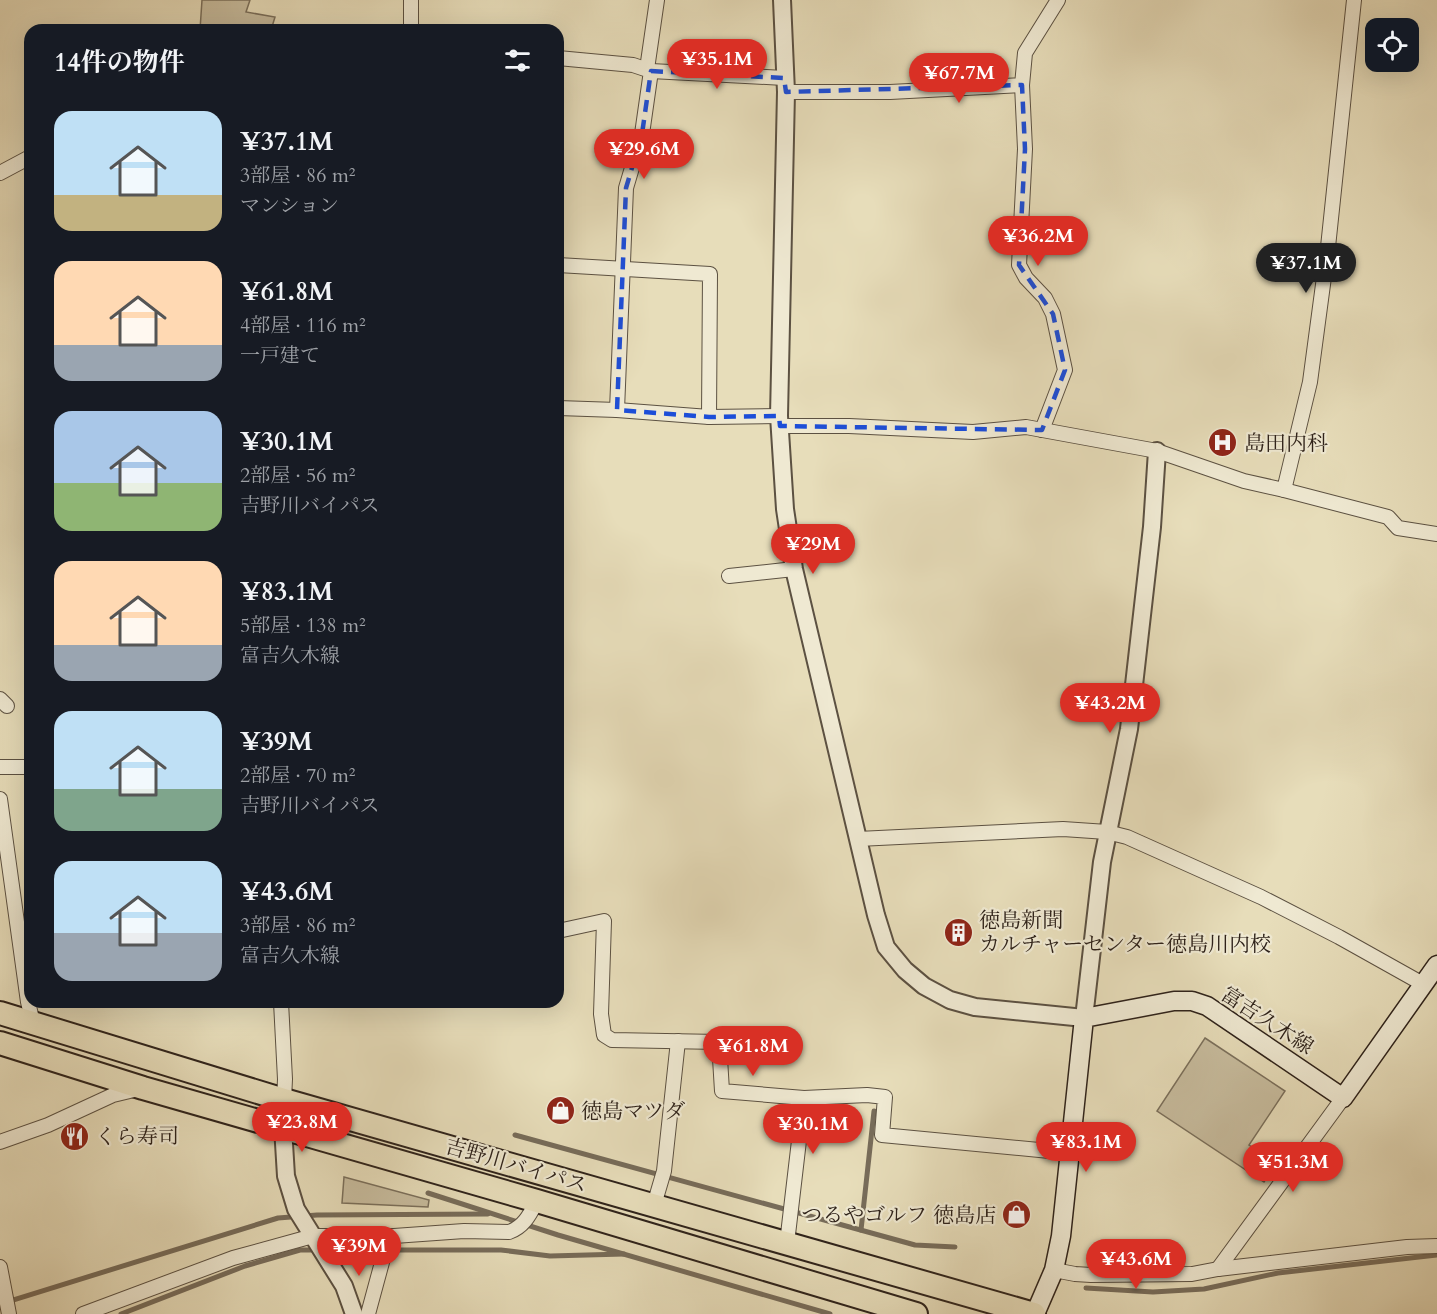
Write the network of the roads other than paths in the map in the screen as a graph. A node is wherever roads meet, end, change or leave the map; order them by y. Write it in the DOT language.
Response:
graph roads {
  1 [pos="411,0"];
  2 [pos="657,0"];
  3 [pos="782,0"];
  4 [pos="1058,0"];
  5 [pos="1354,0"];
  6 [pos="411,24"];
  7 [pos="564,58"];
  8 [pos="649,70"];
  9 [pos="785,85"];
  10 [pos="1022,85"];
  11 [pos="24,160"];
  12 [pos="0,172"];
  13 [pos="564,265"];
  14 [pos="622,267"];
  15 [pos="564,408"];
  16 [pos="617,410"];
  17 [pos="709,417"];
  18 [pos="780,421"];
  19 [pos="1042,430"];
  20 [pos="1157,451"];
  21 [pos="1284,490"];
  22 [pos="1437,534"];
  23 [pos="794,569"];
  24 [pos="729,576"];
  25 [pos="0,767"];
  26 [pos="24,767"];
  27 [pos="0,799"];
  28 [pos="1107,832"];
  29 [pos="858,839"];
  30 [pos="564,930"];
  31 [pos="1437,965"];
  32 [pos="24,973"];
  33 [pos="1423,984"];
  34 [pos="29,1008"];
  35 [pos="280,1008"];
  36 [pos="0,1013"];
  37 [pos="1084,1018"];
  38 [pos="33,1023"];
  39 [pos="678,1041"];
  40 [pos="0,1043"];
  41 [pos="143,1088"];
  42 [pos="804,1098"];
  43 [pos="1343,1098"];
  44 [pos="284,1100"];
  45 [pos="283,1127"];
  46 [pos="0,1142"];
  47 [pos="1070,1153"];
  48 [pos="537,1201"];
  49 [pos="654,1205"];
  50 [pos="316,1240"];
  51 [pos="787,1243"];
  52 [pos="389,1245"];
  53 [pos="1437,1246"];
  54 [pos="0,1267"];
  55 [pos="1218,1269"];
  56 [pos="1054,1270"];
  57 [pos="8,1305"];
  58 [pos="863,1306"];
  59 [pos="83,1314"];
  60 [pos="354,1314"];
  61 [pos="368,1314"];
  62 [pos="916,1314"];
  63 [pos="1035,1314"];
  1 -- 6 [label="street"];
  2 -- 8 [label="street"];
  3 -- 9 [label="street"];
  4 -- 10 [label="street"];
  5 -- 21 [label="street"];
  7 -- 8 [label="street"];
  8 -- 9 [label="street"];
  8 -- 14 [label="street"];
  9 -- 10 [label="street"];
  9 -- 18 [label="street"];
  10 -- 19 [label="street"];
  11 -- 12 [label="street"];
  13 -- 14 [label="street"];
  14 -- 16 [label="street"];
  14 -- 17 [label="street"];
  15 -- 16 [label="street"];
  16 -- 17 [label="street"];
  17 -- 18 [label="street"];
  18 -- 19 [label="street"];
  18 -- 23 [label="street"];
  19 -- 20 [label="street"];
  20 -- 21 [label="street"];
  20 -- 28 [label="street"];
  21 -- 22 [label="street"];
  23 -- 24 [label="street"];
  23 -- 29 [label="street"];
  25 -- 26 [label="street"];
  27 -- 32 [label="street"];
  28 -- 29 [label="street"];
  28 -- 33 [label="street"];
  28 -- 37 [label="street"];
  29 -- 37 [label="street"];
  30 -- 39 [label="street"];
  31 -- 33 [label="main road"];
  33 -- 43 [label="main road"];
  34 -- 38 [label="street"];
  35 -- 44 [label="street"];
  36 -- 38 [label="highway, 吉野川バイパス"];
  37 -- 43 [label="main road, 富吉久木線"];
  37 -- 47 [label="main road"];
  38 -- 44 [label="highway, 吉野川バイパス"];
  39 -- 42 [label="street"];
  39 -- 49 [label="street"];
  40 -- 41 [label="highway, 吉野川バイパス"];
  41 -- 45 [label="highway, 吉野川バイパス"];
  41 -- 46 [label="street"];
  42 -- 47 [label="street"];
  42 -- 51 [label="street"];
  43 -- 55 [label="street"];
  44 -- 45 [label="street"];
  44 -- 49 [label="highway, 吉野川バイパス"];
  45 -- 48 [label="highway, 吉野川バイパス"];
  45 -- 50 [label="street"];
  47 -- 56 [label="main road"];
  48 -- 52 [label="street"];
  48 -- 58 [label="highway, 吉野川バイパス"];
  49 -- 51 [label="highway, 吉野川バイパス"];
  50 -- 52 [label="street"];
  50 -- 59 [label="street"];
  50 -- 60 [label="street"];
  51 -- 63 [label="highway, 吉野川バイパス"];
  52 -- 61 [label="street"];
  53 -- 55 [label="street"];
  54 -- 57 [label="street"];
  55 -- 56 [label="street"];
  56 -- 63 [label="main road"];
  58 -- 62 [label="highway, 吉野川バイパス"];
}
